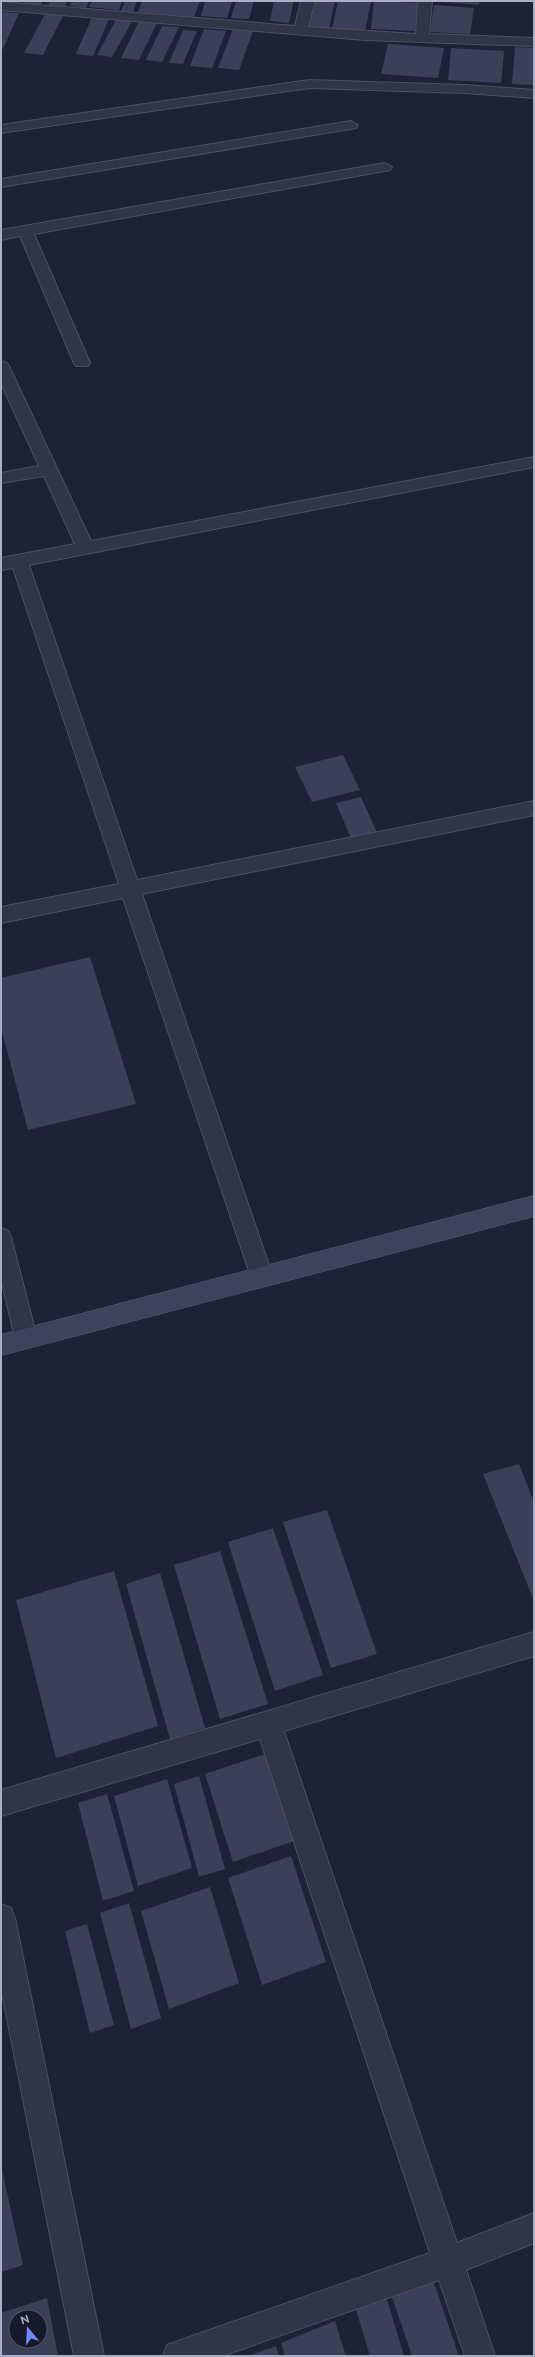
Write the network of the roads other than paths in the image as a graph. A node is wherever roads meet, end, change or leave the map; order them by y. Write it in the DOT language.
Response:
graph roads {
  1 [pos="308,1"];
  2 [pos="425,1"];
  3 [pos="1,6"];
  4 [pos="301,30"];
  5 [pos="422,38"];
  6 [pos="534,42"];
  7 [pos="534,94"];
  8 [pos="351,125"];
  9 [pos="1,129"];
  10 [pos="385,167"];
  11 [pos="1,183"];
  12 [pos="25,231"];
  13 [pos="1,235"];
  14 [pos="82,363"];
  15 [pos="1,366"];
  16 [pos="534,462"];
  17 [pos="50,470"];
  18 [pos="1,478"];
  19 [pos="86,548"];
  20 [pos="19,561"];
  21 [pos="1,564"];
  22 [pos="534,808"];
  23 [pos="130,889"];
  24 [pos="1,915"];
  25 [pos="534,1206"];
  26 [pos="1,1237"];
  27 [pos="262,1277"];
  28 [pos="26,1338"];
  29 [pos="1,1345"];
  30 [pos="534,1644"];
  31 [pos="268,1723"];
  32 [pos="1,1803"];
  33 [pos="1,1918"];
  34 [pos="534,2228"];
  35 [pos="447,2262"];
  36 [pos="89,2356"];
  37 [pos="178,2356"];
  38 [pos="480,2356"];
  1 -- 4 [label="street"];
  2 -- 5 [label="street"];
  3 -- 4 [label="street"];
  4 -- 5 [label="street"];
  5 -- 6 [label="street"];
  7 -- 9 [label="street"];
  8 -- 11 [label="street"];
  10 -- 12 [label="street"];
  12 -- 13 [label="street"];
  12 -- 14 [label="street"];
  15 -- 17 [label="street"];
  16 -- 19 [label="street"];
  17 -- 18 [label="street"];
  17 -- 19 [label="street"];
  19 -- 20 [label="street"];
  20 -- 21 [label="street"];
  20 -- 23 [label="street"];
  22 -- 23 [label="street"];
  23 -- 24 [label="street"];
  23 -- 27 [label="street"];
  25 -- 27 [label="street"];
  26 -- 28 [label="lane"];
  27 -- 28 [label="street"];
  28 -- 29 [label="street"];
  30 -- 31 [label="street"];
  31 -- 32 [label="street"];
  31 -- 35 [label="street"];
  33 -- 36 [label="street"];
  34 -- 35 [label="street"];
  35 -- 37 [label="street"];
  35 -- 38 [label="street"];
}
